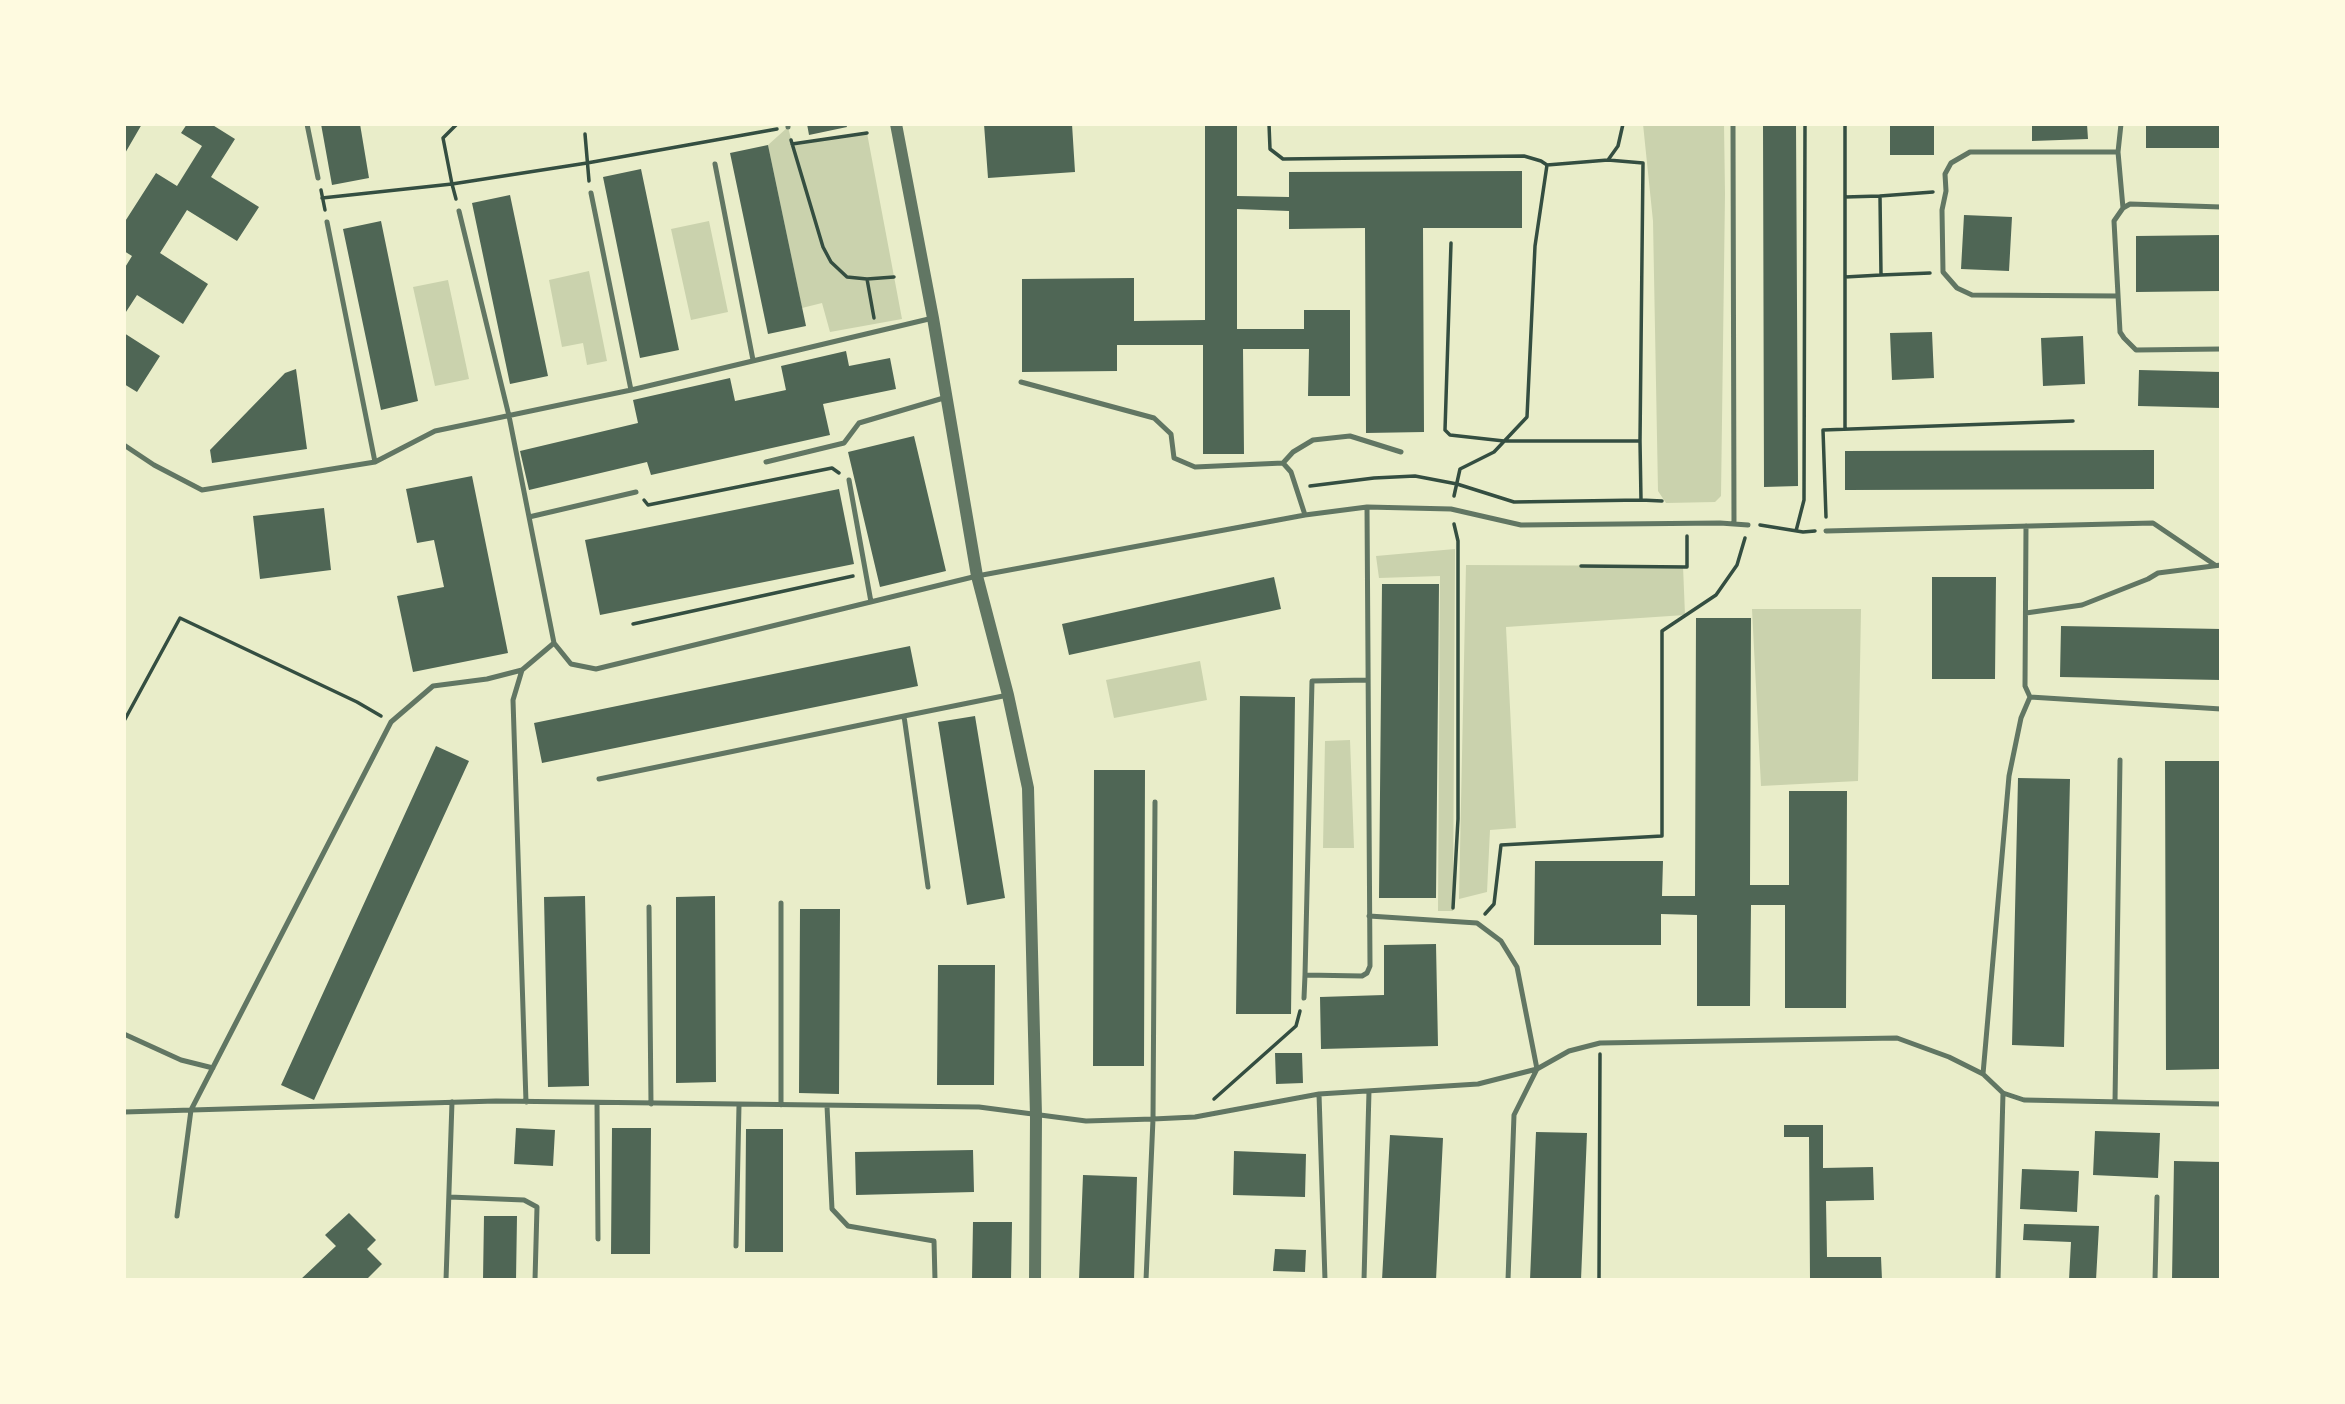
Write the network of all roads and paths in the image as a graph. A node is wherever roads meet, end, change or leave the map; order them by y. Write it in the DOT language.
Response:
graph roads {
  1 [pos="307,124"];
  2 [pos="457,124"];
  3 [pos="895,124"];
  4 [pos="1269,124"];
  5 [pos="1623,124"];
  6 [pos="1733,124"];
  7 [pos="1805,124"];
  8 [pos="1845,124"];
  9 [pos="2120,124"];
  10 [pos="788,125"];
  11 [pos="867,133"];
  12 [pos="585,134"];
  13 [pos="2118,152"];
  14 [pos="1608,160"];
  15 [pos="587,163"];
  16 [pos="715,164"];
  17 [pos="1547,165"];
  18 [pos="318,178"];
  19 [pos="452,184"];
  20 [pos="1946,191"];
  21 [pos="590,193"];
  22 [pos="1880,196"];
  23 [pos="1845,197"];
  24 [pos="322,198"];
  25 [pos="2221,207"];
  26 [pos="2123,208"];
  27 [pos="459,211"];
  28 [pos="327,222"];
  29 [pos="1451,243"];
  30 [pos="1943,272"];
  31 [pos="1881,275"];
  32 [pos="894,277"];
  33 [pos="1845,277"];
  34 [pos="867,279"];
  35 [pos="2118,296"];
  36 [pos="933,318"];
  37 [pos="875,326"];
  38 [pos="2221,349"];
  39 [pos="753,360"];
  40 [pos="1021,382"];
  41 [pos="631,390"];
  42 [pos="947,397"];
  43 [pos="509,416"];
  44 [pos="2073,421"];
  45 [pos="1845,429"];
  46 [pos="1504,441"];
  47 [pos="1640,441"];
  48 [pos="124,445"];
  49 [pos="1401,452"];
  50 [pos="375,462"];
  51 [pos="766,462"];
  52 [pos="1283,463"];
  53 [pos="849,480"];
  54 [pos="1457,484"];
  55 [pos="1297,488"];
  56 [pos="636,492"];
  57 [pos="1641,500"];
  58 [pos="1662,500"];
  59 [pos="649,505"];
  60 [pos="1367,507"];
  61 [pos="1451,509"];
  62 [pos="1305,515"];
  63 [pos="529,517"];
  64 [pos="1734,524"];
  65 [pos="1748,525"];
  66 [pos="2026,526"];
  67 [pos="1796,530"];
  68 [pos="1826,531"];
  69 [pos="1803,532"];
  70 [pos="1687,547"];
  71 [pos="2218,565"];
  72 [pos="1581,566"];
  73 [pos="866,573"];
  74 [pos="977,576"];
  75 [pos="872,602"];
  76 [pos="2025,613"];
  77 [pos="633,624"];
  78 [pos="554,643"];
  79 [pos="522,670"];
  80 [pos="1368,680"];
  81 [pos="1008,695"];
  82 [pos="2030,697"];
  83 [pos="2221,709"];
  84 [pos="904,716"];
  85 [pos="124,721"];
  86 [pos="391,722"];
  87 [pos="2120,760"];
  88 [pos="599,779"];
  89 [pos="1155,802"];
  90 [pos="928,887"];
  91 [pos="781,903"];
  92 [pos="649,908"];
  93 [pos="1369,916"];
  94 [pos="1452,920"];
  95 [pos="1476,923"];
  96 [pos="1305,975"];
  97 [pos="1304,998"];
  98 [pos="124,1034"];
  99 [pos="1600,1043"];
  100 [pos="213,1068"];
  101 [pos="1537,1069"];
  102 [pos="1983,1074"];
  103 [pos="1369,1091"];
  104 [pos="2003,1093"];
  105 [pos="1319,1094"];
  106 [pos="452,1102"];
  107 [pos="526,1102"];
  108 [pos="2115,1102"];
  109 [pos="597,1103"];
  110 [pos="651,1104"];
  111 [pos="2221,1104"];
  112 [pos="739,1105"];
  113 [pos="781,1105"];
  114 [pos="827,1106"];
  115 [pos="191,1110"];
  116 [pos="124,1112"];
  117 [pos="1036,1116"];
  118 [pos="1195,1117"];
  119 [pos="1153,1119"];
  120 [pos="449,1197"];
  121 [pos="2157,1197"];
  122 [pos="177,1216"];
  123 [pos="597,1239"];
  124 [pos="736,1246"];
  125 [pos="446,1280"];
  126 [pos="535,1280"];
  127 [pos="935,1280"];
  128 [pos="1035,1280"];
  129 [pos="1146,1280"];
  130 [pos="1325,1280"];
  131 [pos="1364,1280"];
  132 [pos="1508,1280"];
  133 [pos="1599,1280"];
  134 [pos="1998,1280"];
  135 [pos="2155,1280"];
  1 -- 18 [label="lane"];
  2 -- 19 [label="path"];
  3 -- 36 [label="street"];
  4 -- 17 [label="path"];
  5 -- 14 [label="path"];
  6 -- 64 [label="lane"];
  7 -- 67 [label="path"];
  8 -- 23 [label="path"];
  9 -- 13 [label="lane"];
  10 -- 15 [label="path"];
  11 -- 34 [label="path"];
  12 -- 15 [label="path"];
  13 -- 20 [label="lane"];
  13 -- 26 [label="lane"];
  14 -- 17 [label="path"];
  14 -- 47 [label="path"];
  15 -- 19 [label="path"];
  15 -- 21 [label="path"];
  16 -- 39 [label="lane"];
  17 -- 46 [label="path"];
  18 -- 24 [label="path"];
  19 -- 24 [label="path"];
  19 -- 27 [label="path"];
  20 -- 22 [label="path"];
  20 -- 30 [label="lane"];
  21 -- 41 [label="lane"];
  22 -- 23 [label="path"];
  22 -- 31 [label="path"];
  23 -- 33 [label="path"];
  24 -- 28 [label="path"];
  25 -- 26 [label="lane"];
  26 -- 35 [label="lane"];
  27 -- 43 [label="lane"];
  28 -- 50 [label="lane"];
  29 -- 46 [label="path"];
  30 -- 31 [label="path"];
  30 -- 35 [label="lane"];
  31 -- 33 [label="path"];
  32 -- 34 [label="path"];
  33 -- 45 [label="path"];
  34 -- 37 [label="path"];
  35 -- 38 [label="lane"];
  36 -- 39 [label="lane"];
  36 -- 42 [label="street"];
  39 -- 41 [label="lane"];
  40 -- 52 [label="lane"];
  41 -- 43 [label="lane"];
  42 -- 51 [label="lane"];
  42 -- 74 [label="street"];
  43 -- 50 [label="lane"];
  43 -- 63 [label="lane"];
  44 -- 45 [label="path"];
  45 -- 68 [label="path"];
  46 -- 47 [label="path"];
  46 -- 54 [label="path"];
  47 -- 57 [label="path"];
  48 -- 50 [label="lane"];
  49 -- 52 [label="lane"];
  52 -- 55 [label="lane"];
  53 -- 59 [label="path"];
  53 -- 73 [label="lane"];
  54 -- 55 [label="path"];
  54 -- 57 [label="path"];
  54 -- 61 [label="path"];
  55 -- 62 [label="lane"];
  56 -- 63 [label="lane"];
  57 -- 58 [label="path"];
  60 -- 61 [label="lane"];
  60 -- 62 [label="lane"];
  60 -- 80 [label="lane"];
  61 -- 64 [label="lane"];
  61 -- 94 [label="path"];
  62 -- 74 [label="lane"];
  63 -- 78 [label="lane"];
  64 -- 65 [label="lane"];
  65 -- 67 [label="path"];
  65 -- 95 [label="path"];
  66 -- 68 [label="lane"];
  66 -- 71 [label="lane"];
  66 -- 76 [label="lane"];
  67 -- 69 [label="path"];
  70 -- 72 [label="path"];
  71 -- 76 [label="lane"];
  73 -- 75 [label="lane"];
  73 -- 77 [label="path"];
  74 -- 75 [label="lane"];
  74 -- 81 [label="street"];
  75 -- 78 [label="lane"];
  76 -- 82 [label="lane"];
  78 -- 79 [label="lane"];
  79 -- 86 [label="lane"];
  79 -- 107 [label="lane"];
  80 -- 93 [label="lane"];
  80 -- 96 [label="lane"];
  81 -- 84 [label="lane"];
  81 -- 117 [label="street"];
  82 -- 83 [label="lane"];
  82 -- 102 [label="lane"];
  84 -- 88 [label="lane"];
  84 -- 90 [label="lane"];
  85 -- 86 [label="path"];
  86 -- 100 [label="lane"];
  87 -- 108 [label="lane"];
  89 -- 119 [label="lane"];
  91 -- 113 [label="lane"];
  92 -- 110 [label="lane"];
  93 -- 94 [label="lane"];
  93 -- 96 [label="lane"];
  94 -- 95 [label="lane"];
  95 -- 101 [label="lane"];
  96 -- 97 [label="lane"];
  97 -- 118 [label="path"];
  98 -- 100 [label="lane"];
  99 -- 101 [label="lane"];
  99 -- 102 [label="lane"];
  99 -- 133 [label="path"];
  100 -- 115 [label="lane"];
  101 -- 103 [label="lane"];
  101 -- 132 [label="lane"];
  102 -- 104 [label="lane"];
  103 -- 105 [label="lane"];
  103 -- 131 [label="lane"];
  104 -- 108 [label="lane"];
  104 -- 134 [label="lane"];
  105 -- 118 [label="lane"];
  105 -- 130 [label="lane"];
  106 -- 107 [label="lane"];
  106 -- 115 [label="lane"];
  106 -- 120 [label="lane"];
  107 -- 109 [label="lane"];
  108 -- 111 [label="lane"];
  109 -- 110 [label="lane"];
  109 -- 123 [label="lane"];
  110 -- 112 [label="lane"];
  112 -- 113 [label="lane"];
  112 -- 124 [label="lane"];
  113 -- 114 [label="lane"];
  114 -- 117 [label="lane"];
  114 -- 127 [label="lane"];
  115 -- 116 [label="lane"];
  115 -- 122 [label="lane"];
  117 -- 119 [label="lane"];
  117 -- 128 [label="street"];
  118 -- 119 [label="lane"];
  119 -- 129 [label="lane"];
  120 -- 125 [label="lane"];
  120 -- 126 [label="lane"];
  121 -- 135 [label="lane"];
}
